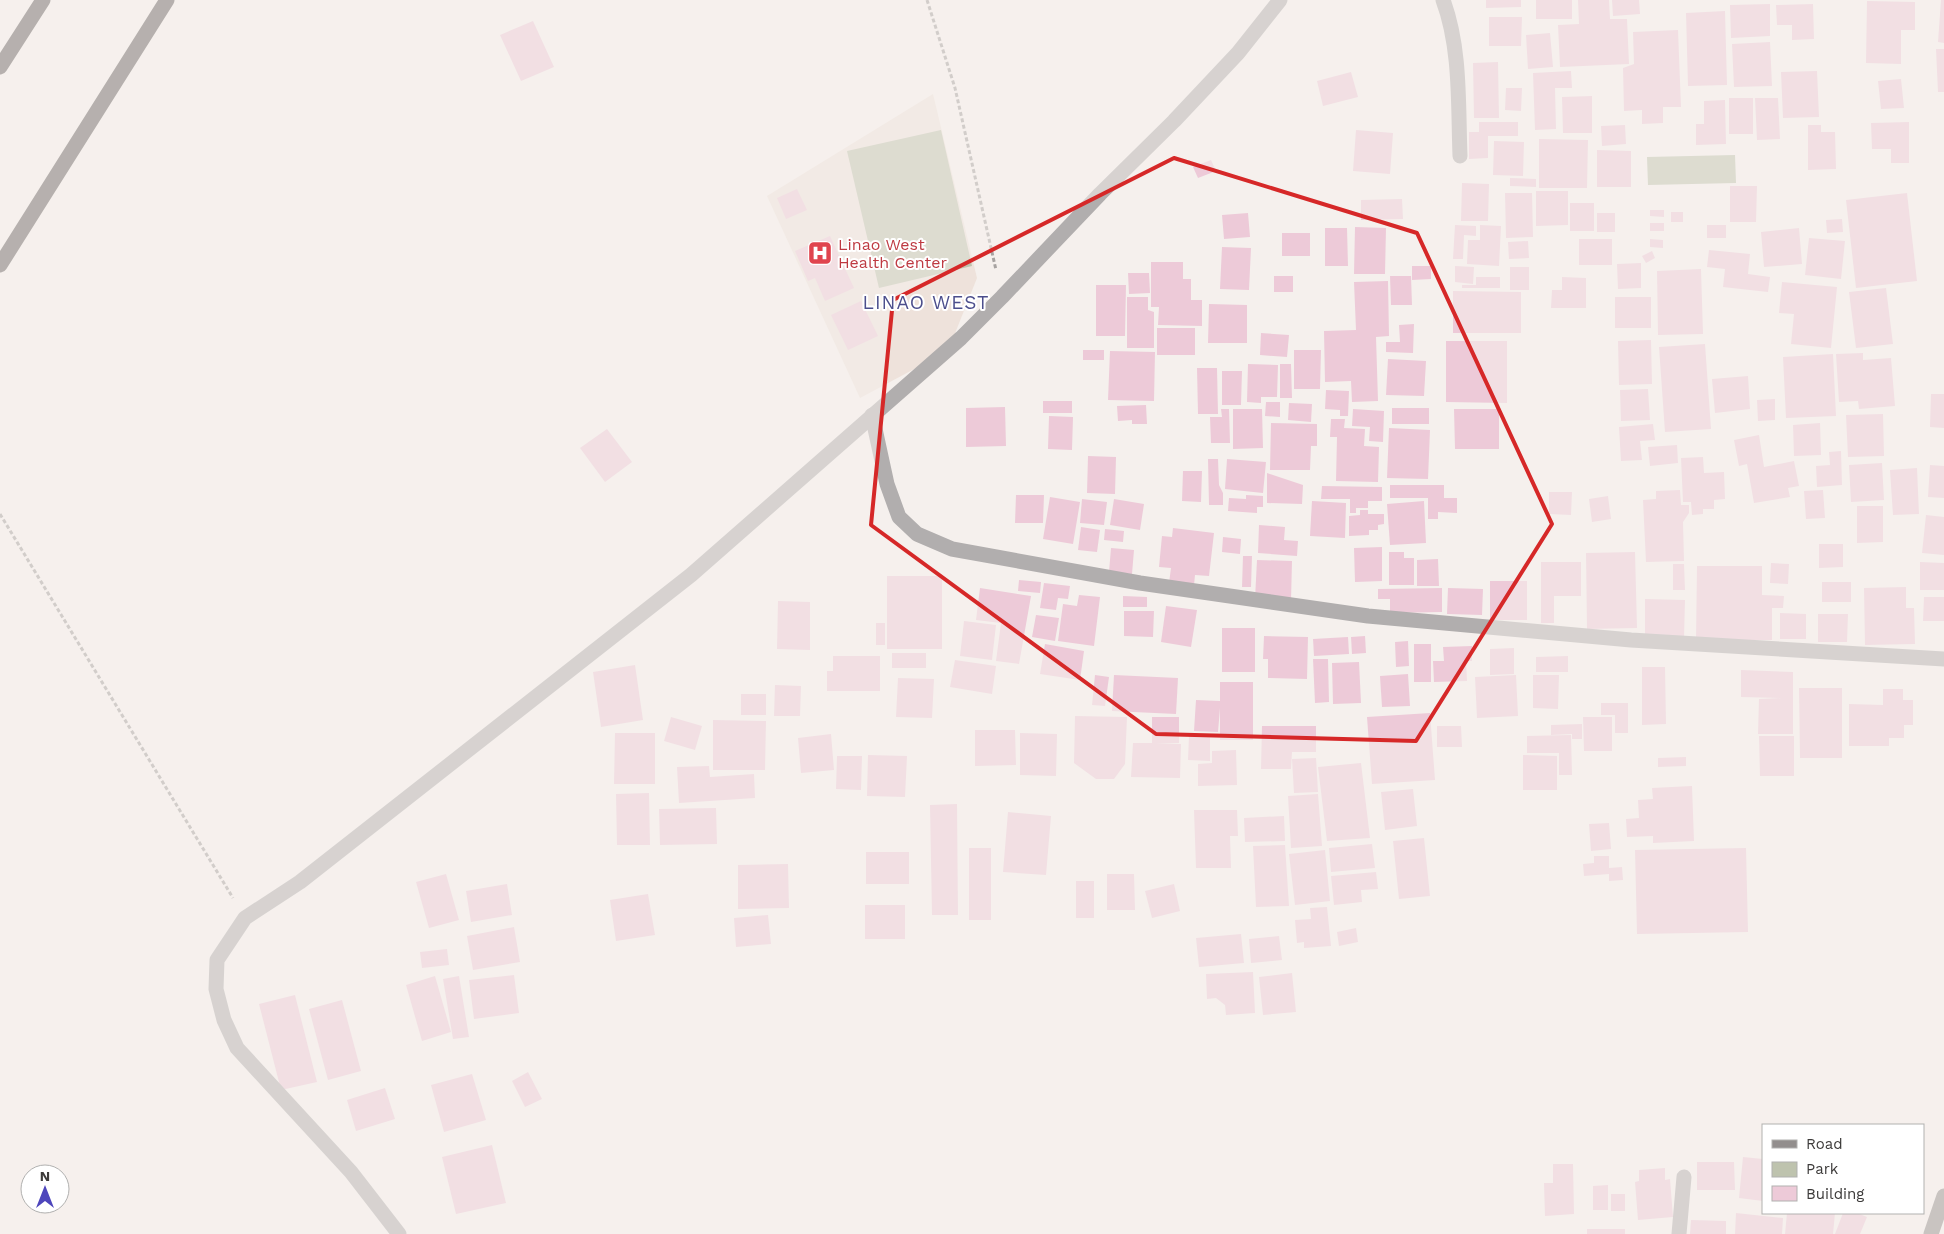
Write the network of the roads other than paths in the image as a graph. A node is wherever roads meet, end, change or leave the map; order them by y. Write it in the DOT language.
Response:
graph roads {
  1 [pos="43,0"];
  2 [pos="168,0"];
  3 [pos="1280,0"];
  4 [pos="1443,0"];
  5 [pos="0,67"];
  6 [pos="1460,156"];
  7 [pos="0,265"];
  8 [pos="872,415"];
  9 [pos="1944,659"];
  10 [pos="1684,1177"];
  11 [pos="1944,1196"];
  12 [pos="399,1234"];
  13 [pos="1680,1234"];
  14 [pos="1931,1234"];
  1 -- 5 [label="highway"];
  2 -- 7 [label="highway"];
  3 -- 8 [label="street"];
  4 -- 6 [label="street"];
  8 -- 9 [label="street"];
  8 -- 12 [label="street"];
  10 -- 13 [label="street"];
  11 -- 14 [label="main road"];
}
